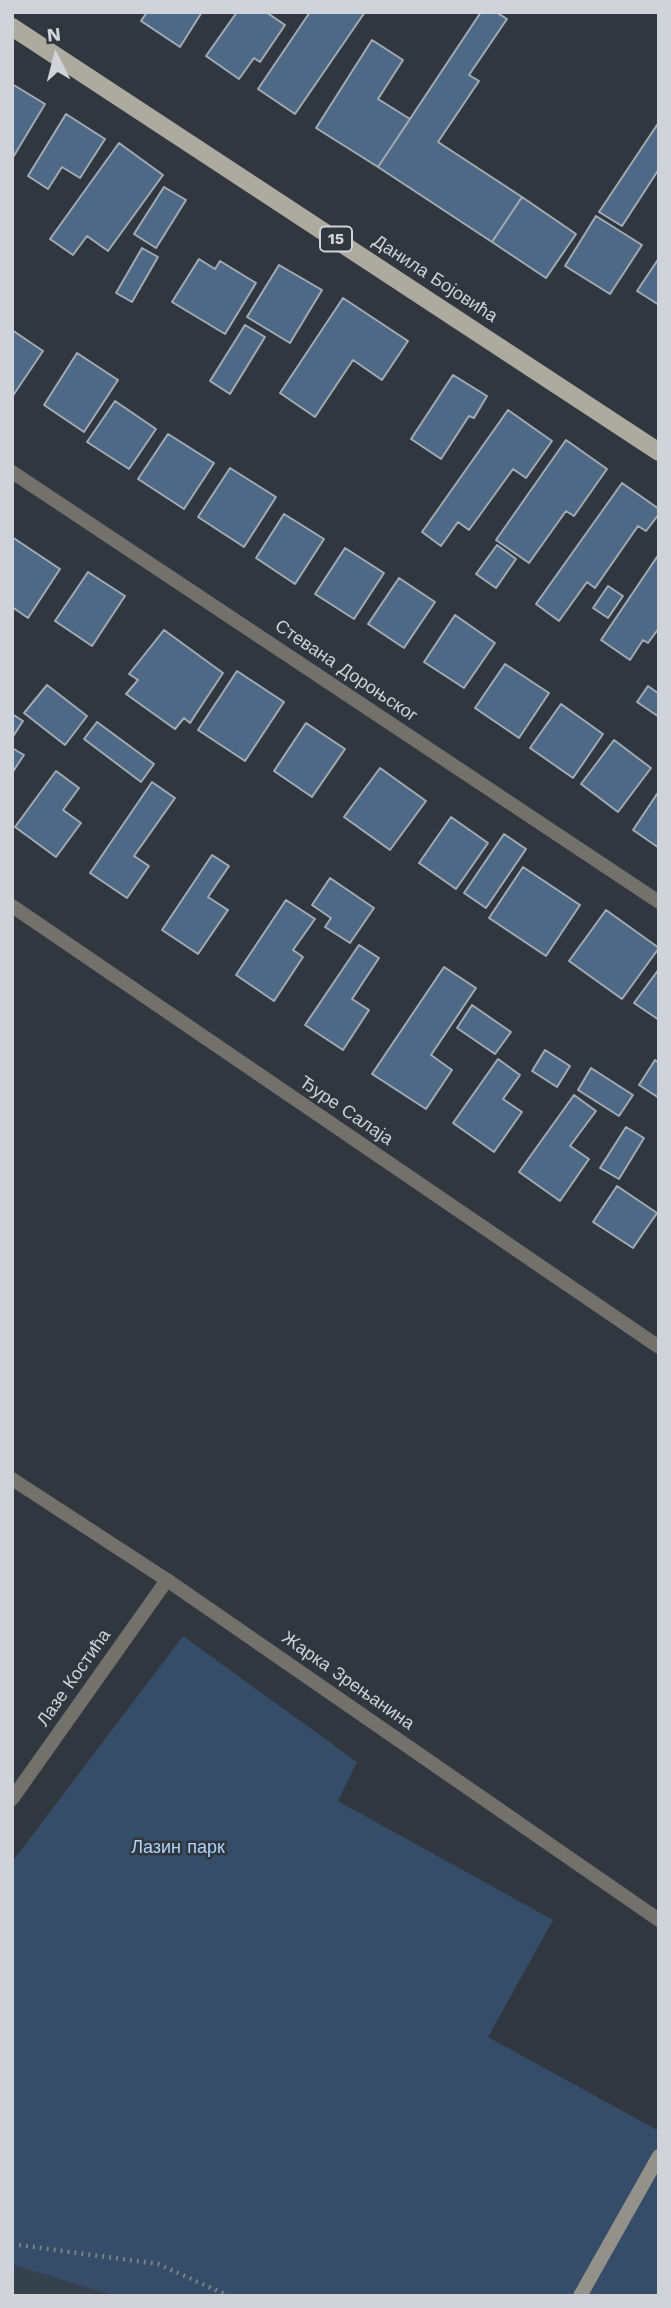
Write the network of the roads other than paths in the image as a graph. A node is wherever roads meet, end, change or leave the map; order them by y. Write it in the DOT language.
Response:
graph roads {
  1 [pos="12,27"];
  2 [pos="659,452"];
  3 [pos="12,472"];
  4 [pos="659,902"];
  5 [pos="12,906"];
  6 [pos="659,1347"];
  7 [pos="12,1479"];
  8 [pos="167,1580"];
  9 [pos="12,1799"];
  10 [pos="659,1920"];
  11 [pos="659,2156"];
  12 [pos="580,2296"];
  1 -- 2 [label="main road, Данила Бојовића / 15"];
  3 -- 4 [label="street, Стевана Дороњског"];
  5 -- 6 [label="street, Ђуре Салаја"];
  7 -- 8 [label="street, Жарка Зрењанина"];
  8 -- 9 [label="street, Лазе Костића"];
  8 -- 10 [label="street, Жарка Зрењанина"];
  11 -- 12 [label="street"];
}
